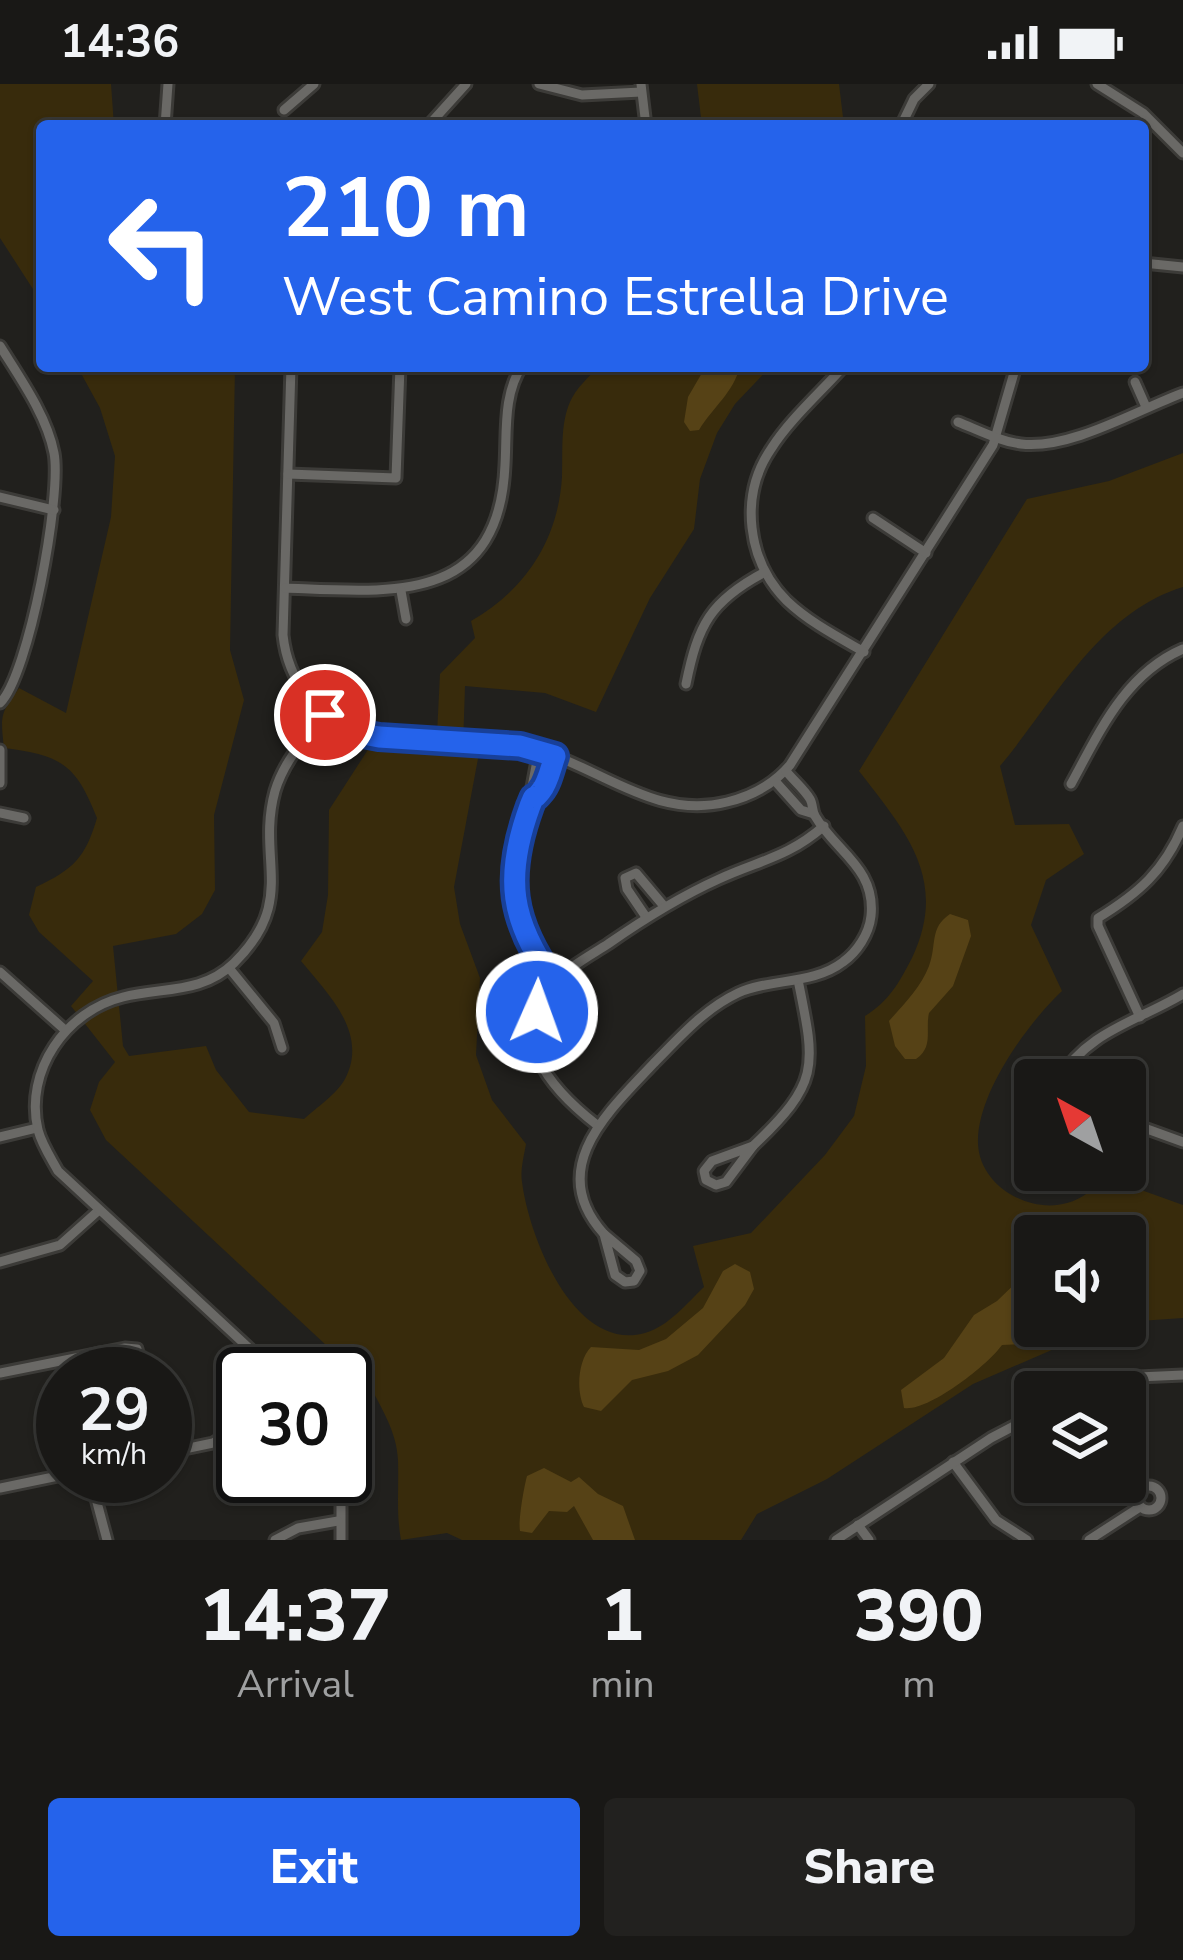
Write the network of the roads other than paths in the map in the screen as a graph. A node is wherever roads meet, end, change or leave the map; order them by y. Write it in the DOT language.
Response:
graph roads {
  1 [pos="168,84"];
  2 [pos="314,84"];
  3 [pos="466,84"];
  4 [pos="539,84"];
  5 [pos="929,84"];
  6 [pos="1096,84"];
  7 [pos="641,88"];
  8 [pos="284,110"];
  9 [pos="165,120"];
  10 [pos="433,120"];
  11 [pos="645,120"];
  12 [pos="905,120"];
  13 [pos="1183,153"];
  14 [pos="1149,264"];
  15 [pos="1183,267"];
  16 [pos="0,346"];
  17 [pos="291,372"];
  18 [pos="400,372"];
  19 [pos="519,372"];
  20 [pos="839,372"];
  21 [pos="1014,372"];
  22 [pos="1135,382"];
  23 [pos="1183,393"];
  24 [pos="1146,407"];
  25 [pos="958,422"];
  26 [pos="997,438"];
  27 [pos="288,474"];
  28 [pos="0,497"];
  29 [pos="54,510"];
  30 [pos="873,518"];
  31 [pos="926,553"];
  32 [pos="765,572"];
  33 [pos="285,588"];
  34 [pos="401,591"];
  35 [pos="406,619"];
  36 [pos="1183,649"];
  37 [pos="864,652"];
  38 [pos="686,684"];
  39 [pos="0,703"];
  40 [pos="325,715"];
  41 [pos="0,750"];
  42 [pos="539,750"];
  43 [pos="555,756"];
  44 [pos="786,771"];
  45 [pos="775,781"];
  46 [pos="0,783"];
  47 [pos="1071,784"];
  48 [pos="533,798"];
  49 [pos="0,813"];
  50 [pos="814,814"];
  51 [pos="25,818"];
  52 [pos="824,826"];
  53 [pos="1183,826"];
  54 [pos="663,905"];
  55 [pos="646,917"];
  56 [pos="229,968"];
  57 [pos="0,972"];
  58 [pos="798,980"];
  59 [pos="554,982"];
  60 [pos="1183,994"];
  61 [pos="1140,1016"];
  62 [pos="65,1030"];
  63 [pos="282,1048"];
  64 [pos="1075,1059"];
  65 [pos="597,1125"];
  66 [pos="38,1128"];
  67 [pos="1146,1129"];
  68 [pos="0,1137"];
  69 [pos="1183,1142"];
  70 [pos="753,1146"];
  71 [pos="98,1211"];
  72 [pos="604,1234"];
  73 [pos="0,1262"];
  74 [pos="247,1347"];
  75 [pos="36,1367"];
  76 [pos="0,1373"];
  77 [pos="1183,1375"];
  78 [pos="1146,1376"];
  79 [pos="1014,1427"];
  80 [pos="953,1462"];
  81 [pos="36,1480"];
  82 [pos="0,1488"];
  83 [pos="98,1503"];
  84 [pos="339,1503"];
  85 [pos="1139,1507"];
  86 [pos="338,1521"];
  87 [pos="858,1525"];
  88 [pos="107,1540"];
  89 [pos="275,1540"];
  90 [pos="341,1540"];
  91 [pos="836,1540"];
  92 [pos="869,1540"];
  93 [pos="1028,1540"];
  94 [pos="1089,1540"];
  1 -- 9 [label="street"];
  2 -- 8 [label="street"];
  3 -- 10 [label="street"];
  4 -- 7 [label="street"];
  5 -- 12 [label="street"];
  6 -- 13 [label="street"];
  7 -- 11 [label="street"];
  14 -- 15 [label="street"];
  16 -- 29 [label="street"];
  17 -- 27 [label="street"];
  18 -- 27 [label="street"];
  19 -- 34 [label="street"];
  20 -- 32 [label="street"];
  21 -- 26 [label="street"];
  22 -- 24 [label="street"];
  23 -- 24 [label="street"];
  24 -- 26 [label="street"];
  25 -- 26 [label="street"];
  26 -- 31 [label="street"];
  27 -- 33 [label="street"];
  28 -- 29 [label="street"];
  29 -- 39 [label="street"];
  30 -- 31 [label="street"];
  31 -- 37 [label="street"];
  32 -- 37 [label="street"];
  32 -- 38 [label="street"];
  33 -- 34 [label="street"];
  33 -- 40 [label="street"];
  34 -- 35 [label="street"];
  36 -- 47 [label="street"];
  37 -- 44 [label="street"];
  40 -- 42 [label="street"];
  40 -- 56 [label="street"];
  41 -- 46 [label="street"];
  42 -- 43 [label="street"];
  42 -- 48 [label="street"];
  43 -- 45 [label="street"];
  43 -- 48 [label="street"];
  44 -- 45 [label="street"];
  44 -- 50 [label="street"];
  45 -- 50 [label="street"];
  48 -- 59 [label="street"];
  49 -- 51 [label="street"];
  50 -- 52 [label="street"];
  52 -- 54 [label="street"];
  52 -- 58 [label="street"];
  53 -- 61 [label="street"];
  54 -- 55 [label="street"];
  54 -- 55 [label="street"];
  55 -- 59 [label="street"];
  56 -- 62 [label="street"];
  56 -- 63 [label="street"];
  57 -- 62 [label="street"];
  58 -- 65 [label="street"];
  58 -- 70 [label="street"];
  59 -- 65 [label="street"];
  60 -- 61 [label="street"];
  61 -- 64 [label="street"];
  62 -- 66 [label="street"];
  65 -- 72 [label="street"];
  66 -- 68 [label="street"];
  66 -- 71 [label="street"];
  67 -- 69 [label="street"];
  70 -- 70 [label="street"];
  71 -- 73 [label="street"];
  71 -- 74 [label="street"];
  72 -- 72 [label="street"];
  75 -- 76 [label="street"];
  77 -- 78 [label="street"];
  79 -- 80 [label="street"];
  80 -- 87 [label="street"];
  80 -- 93 [label="street"];
  81 -- 82 [label="street"];
  83 -- 88 [label="street"];
  84 -- 86 [label="street"];
  85 -- 94 [label="street"];
  86 -- 89 [label="street"];
  86 -- 90 [label="street"];
  87 -- 91 [label="street"];
  87 -- 92 [label="street"];
}
